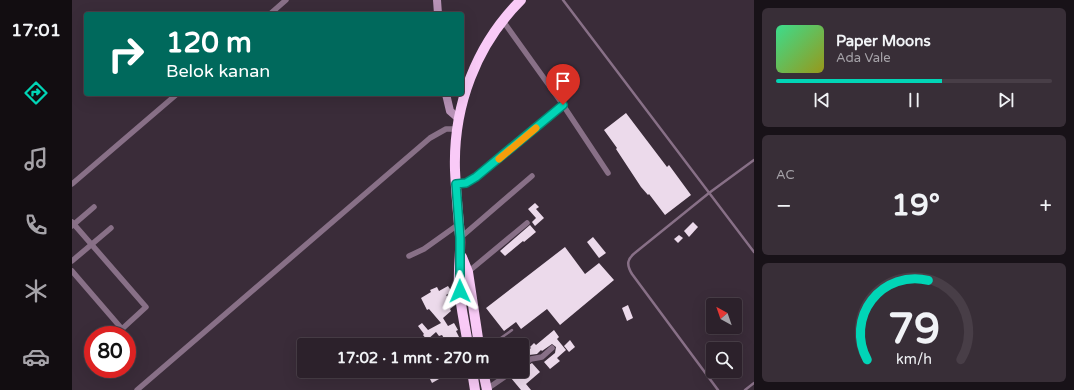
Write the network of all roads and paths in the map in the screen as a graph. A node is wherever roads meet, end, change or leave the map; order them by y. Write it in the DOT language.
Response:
graph roads {
  1 [pos="286,0"];
  2 [pos="437,0"];
  3 [pos="521,0"];
  4 [pos="563,0"];
  5 [pos="272,12"];
  6 [pos="438,12"];
  7 [pos="503,21"];
  8 [pos="464,89"];
  9 [pos="175,96"];
  10 [pos="446,96"];
  11 [pos="463,96"];
  12 [pos="563,105"];
  13 [pos="458,118"];
  14 [pos="456,129"];
  15 [pos="754,160"];
  16 [pos="608,173"];
  17 [pos="532,176"];
  18 [pos="72,184"];
  19 [pos="456,184"];
  20 [pos="709,193"];
  21 [pos="94,207"];
  22 [pos="527,223"];
  23 [pos="73,224"];
  24 [pos="459,224"];
  25 [pos="111,228"];
  26 [pos="460,238"];
  27 [pos="92,245"];
  28 [pos="754,252"];
  29 [pos="460,254"];
  30 [pos="409,256"];
  31 [pos="72,262"];
  32 [pos="72,271"];
  33 [pos="468,272"];
  34 [pos="512,330"];
  35 [pos="467,338"];
  36 [pos="478,338"];
  37 [pos="501,338"];
  38 [pos="552,348"];
  39 [pos="529,360"];
  40 [pos="473,378"];
  41 [pos="484,378"];
  42 [pos="503,378"];
  43 [pos="754,383"];
  44 [pos="137,390"];
  45 [pos="475,390"];
  46 [pos="487,390"];
  47 [pos="718,390"];
  48 [pos="745,390"];
  1 -- 5 [label="street"];
  2 -- 6 [label="street"];
  3 -- 7 [label="highway"];
  4 -- 20 [label="lane"];
  7 -- 8 [label="highway"];
  7 -- 12 [label="street"];
  9 -- 18 [label="street"];
  10 -- 13 [label="street"];
  11 -- 13 [label="highway"];
  12 -- 16 [label="street"];
  12 -- 19 [label="street"];
  13 -- 14 [label="highway"];
  14 -- 19 [label="highway"];
  14 -- 44 [label="street"];
  15 -- 20 [label="lane"];
  17 -- 26 [label="street"];
  19 -- 24 [label="highway"];
  20 -- 28 [label="lane"];
  20 -- 47 [label="lane"];
  21 -- 23 [label="street"];
  22 -- 33 [label="street"];
  23 -- 27 [label="street"];
  24 -- 26 [label="highway"];
  24 -- 30 [label="street"];
  25 -- 27 [label="street"];
  26 -- 29 [label="highway"];
  27 -- 31 [label="street"];
  27 -- 32 [label="street"];
  29 -- 33 [label="highway"];
  29 -- 35 [label="highway"];
  33 -- 36 [label="highway"];
  34 -- 37 [label="lane"];
  38 -- 39 [label="street"];
  40 -- 45 [label="highway"];
  41 -- 46 [label="highway"];
  42 -- 46 [label="street"];
  43 -- 48 [label="lane"];
}
